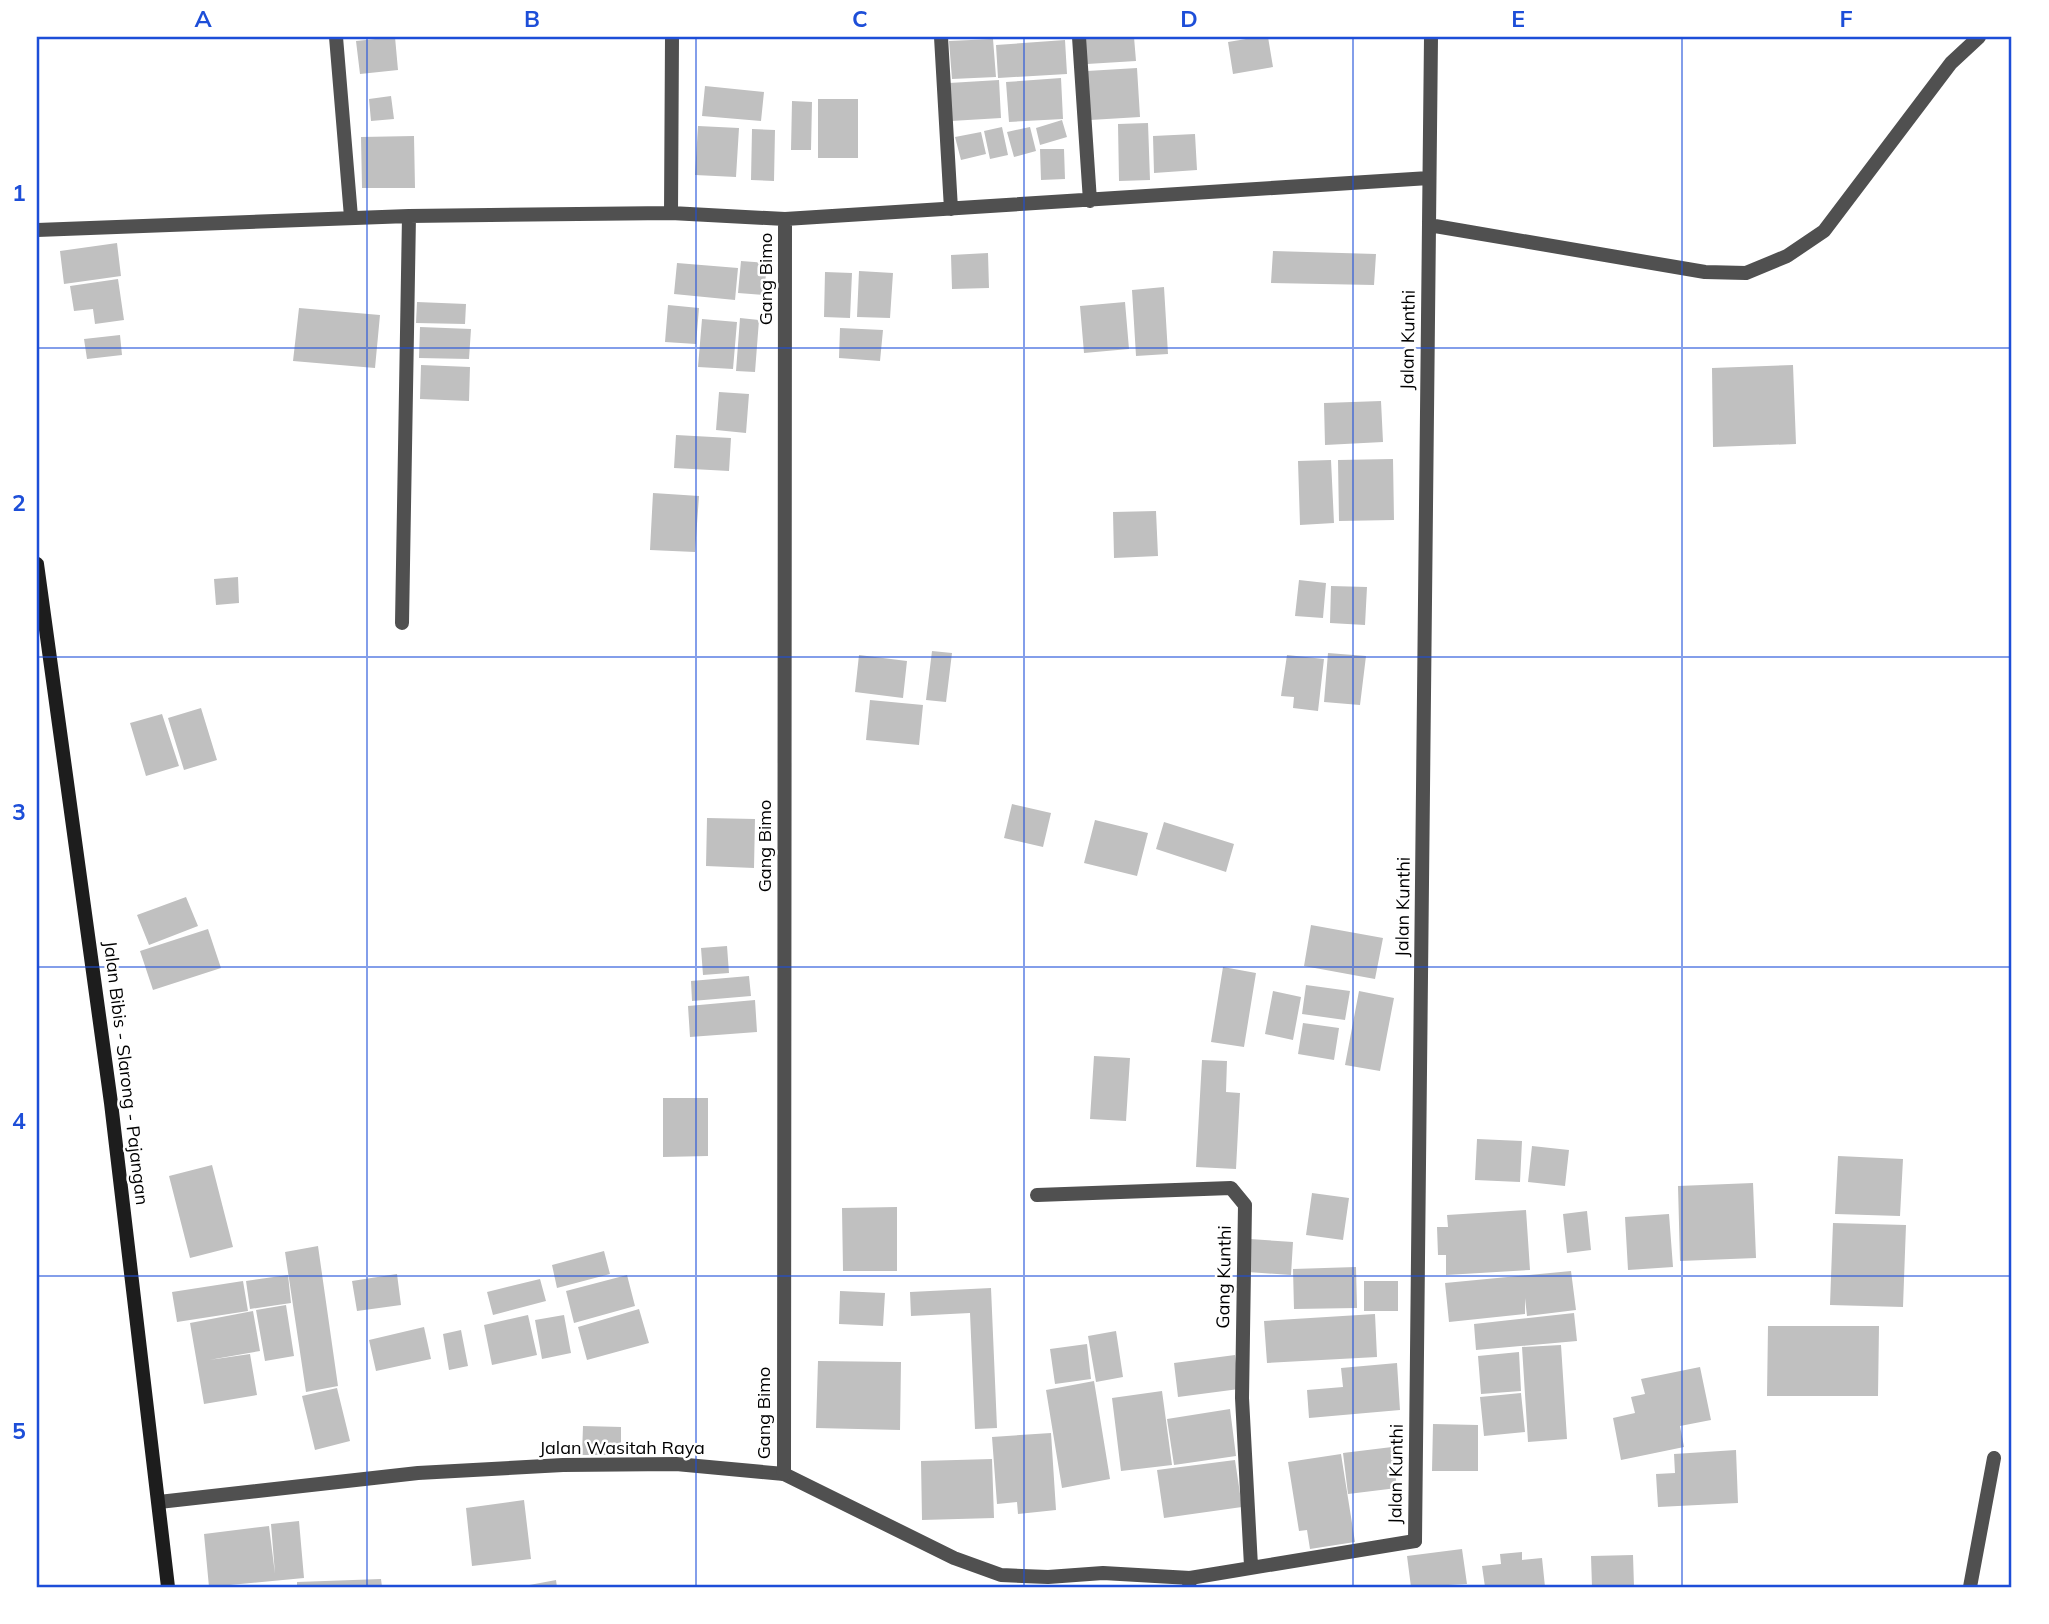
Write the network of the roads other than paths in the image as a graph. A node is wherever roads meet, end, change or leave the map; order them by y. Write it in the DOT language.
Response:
graph roads {
  1 [pos="336,37"];
  2 [pos="672,37"];
  3 [pos="941,37"];
  4 [pos="1079,37"];
  5 [pos="1431,37"];
  6 [pos="1979,37"];
  7 [pos="1429,178"];
  8 [pos="1090,201"];
  9 [pos="951,209"];
  10 [pos="671,213"];
  11 [pos="409,216"];
  12 [pos="351,217"];
  13 [pos="785,219"];
  14 [pos="1429,225"];
  15 [pos="37,230"];
  16 [pos="37,564"];
  17 [pos="402,623"];
  18 [pos="1037,1195"];
  19 [pos="1994,1458"];
  20 [pos="784,1474"];
  21 [pos="159,1502"];
  22 [pos="1251,1566"];
  23 [pos="1189,1583"];
  24 [pos="168,1587"];
  25 [pos="1970,1587"];
  1 -- 12 [label="street"];
  2 -- 10 [label="street"];
  3 -- 9 [label="street"];
  4 -- 8 [label="street"];
  5 -- 7 [label="street, Jalan Kunthi"];
  6 -- 14 [label="street"];
  7 -- 8 [label="street"];
  7 -- 14 [label="street, Jalan Kunthi"];
  8 -- 9 [label="street"];
  9 -- 13 [label="street"];
  10 -- 11 [label="street"];
  10 -- 13 [label="street"];
  11 -- 12 [label="street"];
  11 -- 17 [label="street"];
  12 -- 15 [label="street"];
  13 -- 20 [label="street, Gang Bimo"];
  14 -- 22 [label="street, Jalan Kunthi"];
  16 -- 21 [label="main road, Jalan Bibis - Slarong - Pajangan"];
  18 -- 22 [label="street, Gang Kunthi"];
  19 -- 25 [label="street"];
  20 -- 21 [label="street, Jalan Wasitah Raya"];
  20 -- 23 [label="street, Jalan Wasitah Raya"];
  21 -- 24 [label="main road, Jalan Bibis - Slarong - Pajangan"];
  22 -- 23 [label="street, Jalan Kunthi"];
}
